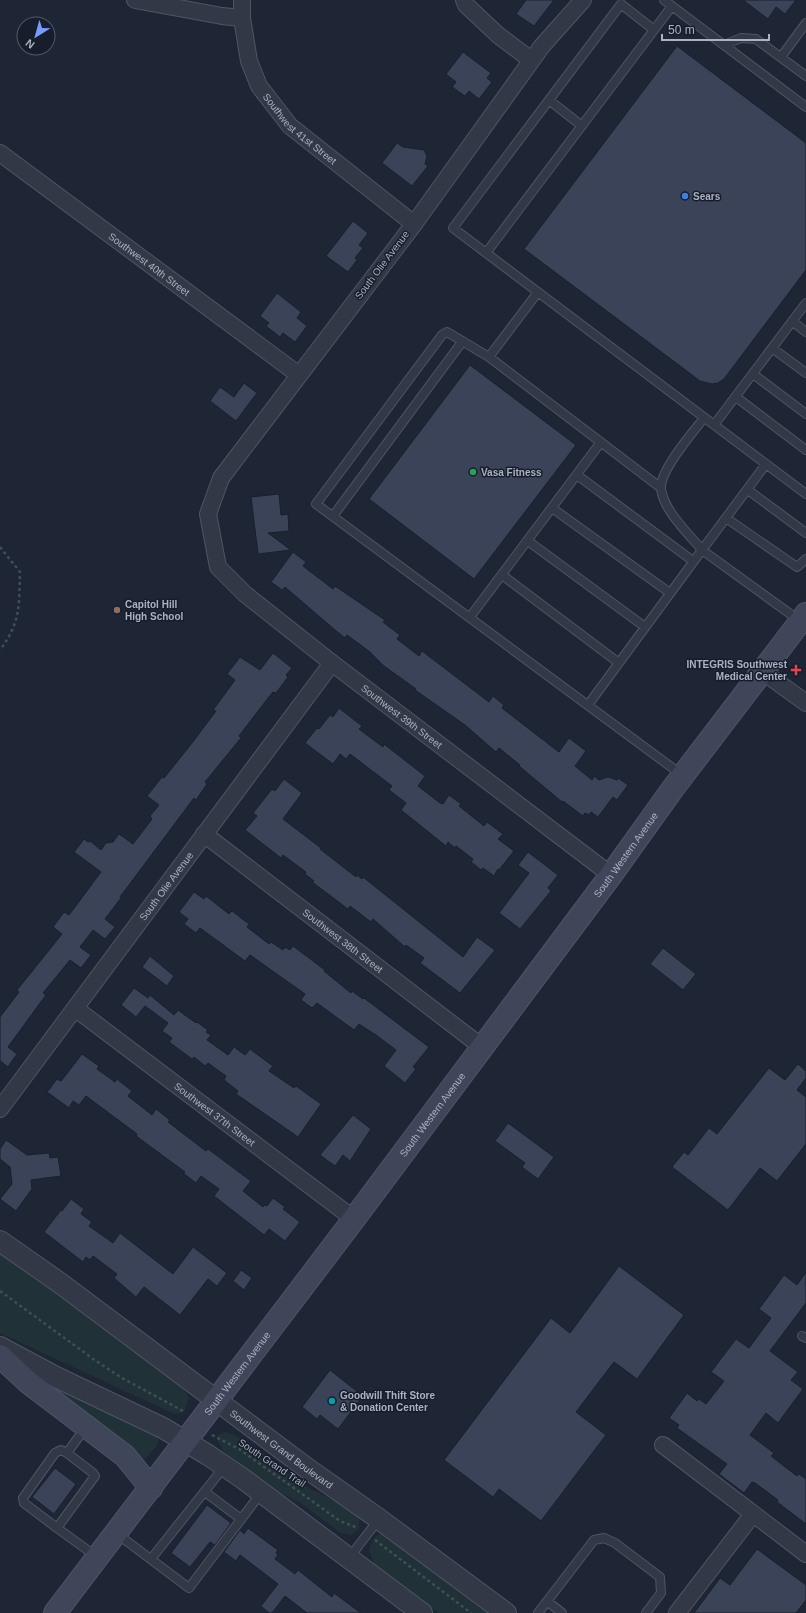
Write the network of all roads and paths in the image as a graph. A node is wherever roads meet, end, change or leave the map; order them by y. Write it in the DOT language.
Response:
graph roads {
  1 [pos="135,0"];
  2 [pos="242,0"];
  3 [pos="464,0"];
  4 [pos="583,0"];
  5 [pos="664,0"];
  6 [pos="672,6"];
  7 [pos="242,18"];
  8 [pos="806,24"];
  9 [pos="654,30"];
  10 [pos="724,45"];
  11 [pos="781,57"];
  12 [pos="531,60"];
  13 [pos="806,76"];
  14 [pos="549,100"];
  15 [pos="806,107"];
  16 [pos="582,126"];
  17 [pos="0,153"];
  18 [pos="414,224"];
  19 [pos="486,253"];
  20 [pos="538,292"];
  21 [pos="806,303"];
  22 [pos="792,321"];
  23 [pos="806,332"];
  24 [pos="462,342"];
  25 [pos="772,348"];
  26 [pos="489,357"];
  27 [pos="806,373"];
  28 [pos="753,374"];
  29 [pos="299,375"];
  30 [pos="736,397"];
  31 [pos="806,414"];
  32 [pos="704,418"];
  33 [pos="714,425"];
  34 [pos="601,442"];
  35 [pos="806,450"];
  36 [pos="766,464"];
  37 [pos="577,475"];
  38 [pos="661,488"];
  39 [pos="748,490"];
  40 [pos="806,494"];
  41 [pos="552,508"];
  42 [pos="333,516"];
  43 [pos="726,518"];
  44 [pos="806,533"];
  45 [pos="528,541"];
  46 [pos="212,542"];
  47 [pos="0,548"];
  48 [pos="702,550"];
  49 [pos="806,559"];
  50 [pos="693,562"];
  51 [pos="502,575"];
  52 [pos="670,593"];
  53 [pos="470,617"];
  54 [pos="803,617"];
  55 [pos="646,627"];
  56 [pos="0,650"];
  57 [pos="332,663"];
  58 [pos="619,663"];
  59 [pos="762,671"];
  60 [pos="806,703"];
  61 [pos="588,705"];
  62 [pos="683,776"];
  63 [pos="204,834"];
  64 [pos="611,875"];
  65 [pos="76,1010"];
  66 [pos="482,1047"];
  67 [pos="0,1109"];
  68 [pos="354,1219"];
  69 [pos="0,1241"];
  70 [pos="0,1291"];
  71 [pos="0,1347"];
  72 [pos="0,1356"];
  73 [pos="216,1400"];
  74 [pos="86,1426"];
  75 [pos="192,1433"];
  76 [pos="663,1445"];
  77 [pos="67,1453"];
  78 [pos="225,1466"];
  79 [pos="151,1488"];
  80 [pos="204,1492"];
  81 [pos="261,1492"];
  82 [pos="753,1514"];
  83 [pos="241,1519"];
  84 [pos="379,1519"];
  85 [pos="57,1528"];
  86 [pos="116,1533"];
  87 [pos="367,1534"];
  88 [pos="806,1554"];
  89 [pos="97,1558"];
  90 [pos="349,1558"];
  91 [pos="151,1559"];
  92 [pos="547,1602"];
  93 [pos="58,1612"];
  94 [pos="422,1613"];
  95 [pos="471,1613"];
  96 [pos="506,1613"];
  97 [pos="538,1613"];
  98 [pos="562,1613"];
  99 [pos="646,1613"];
  100 [pos="677,1613"];
  1 -- 7 [label="street"];
  2 -- 7 [label="street, Southwest 41st Street"];
  3 -- 12 [label="street"];
  4 -- 12 [label="street, South Olie Avenue"];
  5 -- 6 [label="lane"];
  6 -- 9 [label="lane"];
  6 -- 10 [label="lane"];
  7 -- 18 [label="street, Southwest 41st Street"];
  8 -- 11 [label="lane"];
  9 -- 14 [label="lane"];
  9 -- 16 [label="lane"];
  10 -- 11 [label="lane"];
  10 -- 15 [label="lane"];
  11 -- 13 [label="lane"];
  12 -- 18 [label="street, South Olie Avenue"];
  14 -- 16 [label="lane"];
  14 -- 19 [label="lane"];
  16 -- 19 [label="lane"];
  17 -- 29 [label="street, Southwest 40th Street"];
  18 -- 29 [label="street, South Olie Avenue"];
  19 -- 20 [label="lane"];
  20 -- 26 [label="lane"];
  20 -- 32 [label="lane"];
  21 -- 22 [label="lane"];
  22 -- 23 [label="lane"];
  22 -- 25 [label="lane"];
  24 -- 26 [label="lane"];
  24 -- 42 [label="lane"];
  24 -- 42 [label="lane"];
  25 -- 27 [label="lane"];
  25 -- 28 [label="lane"];
  26 -- 34 [label="lane"];
  28 -- 30 [label="lane"];
  28 -- 31 [label="lane"];
  29 -- 46 [label="street, South Olie Avenue"];
  30 -- 33 [label="lane"];
  30 -- 35 [label="lane"];
  32 -- 33 [label="lane"];
  32 -- 38 [label="lane"];
  33 -- 36 [label="lane"];
  34 -- 37 [label="lane"];
  34 -- 38 [label="lane"];
  36 -- 39 [label="lane"];
  36 -- 40 [label="lane"];
  37 -- 41 [label="lane"];
  37 -- 50 [label="lane"];
  38 -- 48 [label="lane"];
  39 -- 43 [label="lane"];
  39 -- 44 [label="lane"];
  41 -- 45 [label="lane"];
  41 -- 52 [label="lane"];
  42 -- 53 [label="lane"];
  43 -- 48 [label="lane"];
  43 -- 49 [label="lane"];
  45 -- 51 [label="lane"];
  45 -- 55 [label="lane"];
  46 -- 57 [label="street, Southwest 39th Street"];
  47 -- 56 [label="path"];
  48 -- 50 [label="lane"];
  48 -- 54 [label="lane"];
  50 -- 52 [label="lane"];
  51 -- 53 [label="lane"];
  51 -- 58 [label="lane"];
  52 -- 55 [label="lane"];
  53 -- 61 [label="lane"];
  54 -- 59 [label="main road, South Western Avenue"];
  55 -- 58 [label="lane"];
  57 -- 63 [label="street, South Olie Avenue"];
  57 -- 64 [label="street, Southwest 39th Street"];
  58 -- 61 [label="lane"];
  59 -- 60 [label="street"];
  59 -- 62 [label="main road, South Western Avenue"];
  61 -- 62 [label="lane"];
  62 -- 64 [label="main road, South Western Avenue"];
  63 -- 65 [label="street, South Olie Avenue"];
  63 -- 66 [label="street, Southwest 38th Street"];
  64 -- 66 [label="main road, South Western Avenue"];
  65 -- 67 [label="street, South Olie Avenue"];
  65 -- 68 [label="street, Southwest 37th Street"];
  66 -- 68 [label="main road, South Western Avenue"];
  68 -- 73 [label="main road, South Western Avenue"];
  69 -- 73 [label="street, Southwest Grand Boulevard"];
  70 -- 75 [label="path, South Grand Trail"];
  71 -- 75 [label="street"];
  72 -- 74 [label="main road"];
  73 -- 75 [label="main road, South Western Avenue"];
  73 -- 84 [label="street, Southwest Grand Boulevard"];
  74 -- 77 [label="lane"];
  74 -- 79 [label="main road"];
  75 -- 78 [label="street"];
  75 -- 79 [label="main road, South Western Avenue"];
  75 -- 87 [label="path, South Grand Trail"];
  76 -- 82 [label="street"];
  77 -- 85 [label="lane"];
  77 -- 85 [label="lane"];
  78 -- 80 [label="lane"];
  78 -- 81 [label="street"];
  79 -- 86 [label="main road, South Western Avenue"];
  80 -- 83 [label="lane"];
  80 -- 91 [label="lane"];
  81 -- 83 [label="lane"];
  81 -- 90 [label="street"];
  82 -- 88 [label="street"];
  82 -- 100 [label="street"];
  83 -- 91 [label="lane"];
  84 -- 87 [label="lane"];
  84 -- 96 [label="street, Southwest Grand Boulevard"];
  85 -- 89 [label="lane"];
  86 -- 89 [label="main road, South Western Avenue"];
  86 -- 91 [label="lane"];
  87 -- 90 [label="lane"];
  87 -- 95 [label="path, South Grand Trail"];
  89 -- 93 [label="main road, South Western Avenue"];
  90 -- 94 [label="street"];
  92 -- 97 [label="lane"];
  92 -- 98 [label="lane"];
  92 -- 99 [label="lane"];
}
